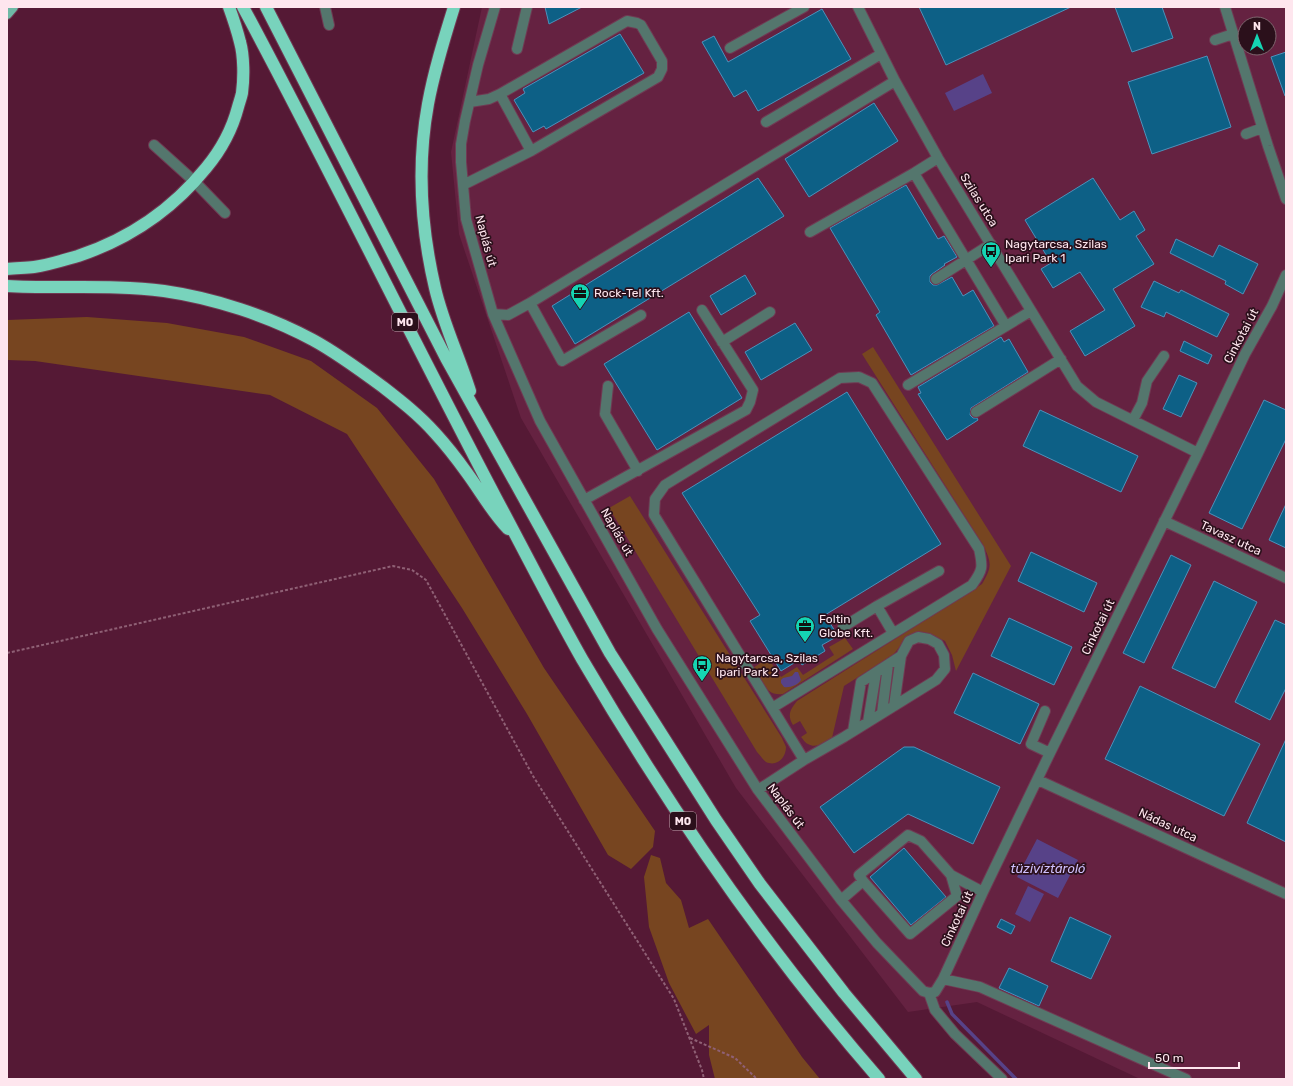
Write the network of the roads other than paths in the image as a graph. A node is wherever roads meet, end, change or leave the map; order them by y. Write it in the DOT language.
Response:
graph roads {
  1 [pos="13,7"];
  2 [pos="229,7"];
  3 [pos="243,7"];
  4 [pos="266,7"];
  5 [pos="325,7"];
  6 [pos="454,7"];
  7 [pos="495,7"];
  8 [pos="527,7"];
  9 [pos="804,7"];
  10 [pos="858,7"];
  11 [pos="1225,7"];
  12 [pos="7,14"];
  13 [pos="329,25"];
  14 [pos="1233,34"];
  15 [pos="1215,40"];
  16 [pos="730,48"];
  17 [pos="517,49"];
  18 [pos="881,54"];
  19 [pos="895,81"];
  20 [pos="500,94"];
  21 [pos="470,102"];
  22 [pos="766,122"];
  23 [pos="1262,128"];
  24 [pos="1246,134"];
  25 [pos="154,145"];
  26 [pos="530,151"];
  27 [pos="938,158"];
  28 [pos="914,173"];
  29 [pos="195,182"];
  30 [pos="463,185"];
  31 [pos="1286,199"];
  32 [pos="225,213"];
  33 [pos="810,232"];
  34 [pos="991,244"];
  35 [pos="966,260"];
  36 [pos="7,269"];
  37 [pos="1286,275"];
  38 [pos="936,279"];
  39 [pos="7,286"];
  40 [pos="530,303"];
  41 [pos="702,310"];
  42 [pos="1032,311"];
  43 [pos="770,312"];
  44 [pos="493,314"];
  45 [pos="641,315"];
  46 [pos="1006,326"];
  47 [pos="722,342"];
  48 [pos="1164,356"];
  49 [pos="1061,359"];
  50 [pos="908,385"];
  51 [pos="608,386"];
  52 [pos="976,412"];
  53 [pos="478,415"];
  54 [pos="1133,420"];
  55 [pos="1198,452"];
  56 [pos="638,471"];
  57 [pos="584,500"];
  58 [pos="1164,520"];
  59 [pos="519,540"];
  60 [pos="939,571"];
  61 [pos="1286,578"];
  62 [pos="877,606"];
  63 [pos="843,627"];
  64 [pos="893,633"];
  65 [pos="901,656"];
  66 [pos="888,665"];
  67 [pos="876,673"];
  68 [pos="894,706"];
  69 [pos="772,708"];
  70 [pos="1045,711"];
  71 [pos="882,714"];
  72 [pos="868,722"];
  73 [pos="853,731"];
  74 [pos="1050,753"];
  75 [pos="804,760"];
  76 [pos="1038,780"];
  77 [pos="758,790"];
  78 [pos="951,875"];
  79 [pos="863,881"];
  80 [pos="984,892"];
  81 [pos="1286,894"];
  82 [pos="842,900"];
  83 [pos="943,979"];
  84 [pos="932,992"];
  85 [pos="879,1079"];
  86 [pos="916,1079"];
  87 [pos="1002,1079"];
  88 [pos="1186,1079"];
  1 -- 12 [label="main road"];
  2 -- 29 [label="highway"];
  3 -- 59 [label="highway, M0"];
  4 -- 53 [label="highway, M0"];
  5 -- 13 [label="street"];
  6 -- 53 [label="highway"];
  7 -- 21 [label="street, Naplás út"];
  8 -- 17 [label="street"];
  9 -- 16 [label="street"];
  10 -- 18 [label="street, Szilas utca"];
  11 -- 14 [label="street"];
  14 -- 15 [label="street"];
  14 -- 23 [label="street"];
  18 -- 19 [label="street, Szilas utca"];
  18 -- 22 [label="street"];
  19 -- 27 [label="street, Szilas utca"];
  19 -- 40 [label="street"];
  20 -- 21 [label="street"];
  20 -- 26 [label="street"];
  20 -- 26 [label="street"];
  21 -- 30 [label="street, Naplás út"];
  23 -- 24 [label="street"];
  23 -- 31 [label="street"];
  25 -- 29 [label="street"];
  26 -- 30 [label="street"];
  27 -- 28 [label="street"];
  27 -- 34 [label="street, Szilas utca"];
  28 -- 33 [label="street"];
  28 -- 35 [label="street"];
  29 -- 32 [label="street"];
  29 -- 36 [label="highway"];
  30 -- 44 [label="street, Naplás út"];
  34 -- 35 [label="street"];
  34 -- 42 [label="street, Szilas utca"];
  35 -- 38 [label="street"];
  35 -- 46 [label="street"];
  37 -- 55 [label="street, Cinkotai út"];
  39 -- 59 [label="highway"];
  40 -- 44 [label="street"];
  40 -- 45 [label="street"];
  41 -- 47 [label="street"];
  42 -- 46 [label="street"];
  42 -- 49 [label="street, Szilas utca"];
  43 -- 47 [label="street"];
  44 -- 57 [label="street, Naplás út"];
  46 -- 50 [label="street"];
  47 -- 56 [label="street"];
  48 -- 54 [label="street"];
  49 -- 52 [label="street"];
  49 -- 54 [label="street, Szilas utca"];
  51 -- 56 [label="street"];
  53 -- 86 [label="highway, M0"];
  54 -- 55 [label="street, Szilas utca"];
  55 -- 58 [label="street, Cinkotai út"];
  56 -- 57 [label="street"];
  57 -- 77 [label="street, Naplás út"];
  58 -- 61 [label="street, Tavasz utca"];
  58 -- 74 [label="street, Cinkotai út"];
  59 -- 85 [label="highway, M0"];
  60 -- 62 [label="street"];
  62 -- 63 [label="street"];
  62 -- 64 [label="street"];
  64 -- 69 [label="street"];
  64 -- 69 [label="street"];
  65 -- 66 [label="street"];
  65 -- 68 [label="street"];
  65 -- 68 [label="street"];
  66 -- 67 [label="street"];
  66 -- 71 [label="street"];
  67 -- 72 [label="street"];
  67 -- 73 [label="street"];
  68 -- 71 [label="street"];
  69 -- 75 [label="street"];
  70 -- 74 [label="street"];
  71 -- 72 [label="street"];
  72 -- 73 [label="street"];
  73 -- 75 [label="street"];
  74 -- 76 [label="street, Cinkotai út"];
  75 -- 77 [label="street"];
  76 -- 80 [label="street, Cinkotai út"];
  76 -- 81 [label="street, Nádas utca"];
  77 -- 82 [label="street, Naplás út"];
  78 -- 79 [label="street"];
  78 -- 79 [label="street"];
  78 -- 80 [label="street"];
  79 -- 82 [label="street"];
  80 -- 83 [label="street, Cinkotai út"];
  82 -- 84 [label="street, Naplás út"];
  83 -- 84 [label="street, Cinkotai út"];
  83 -- 88 [label="street"];
  84 -- 87 [label="street"];
}
